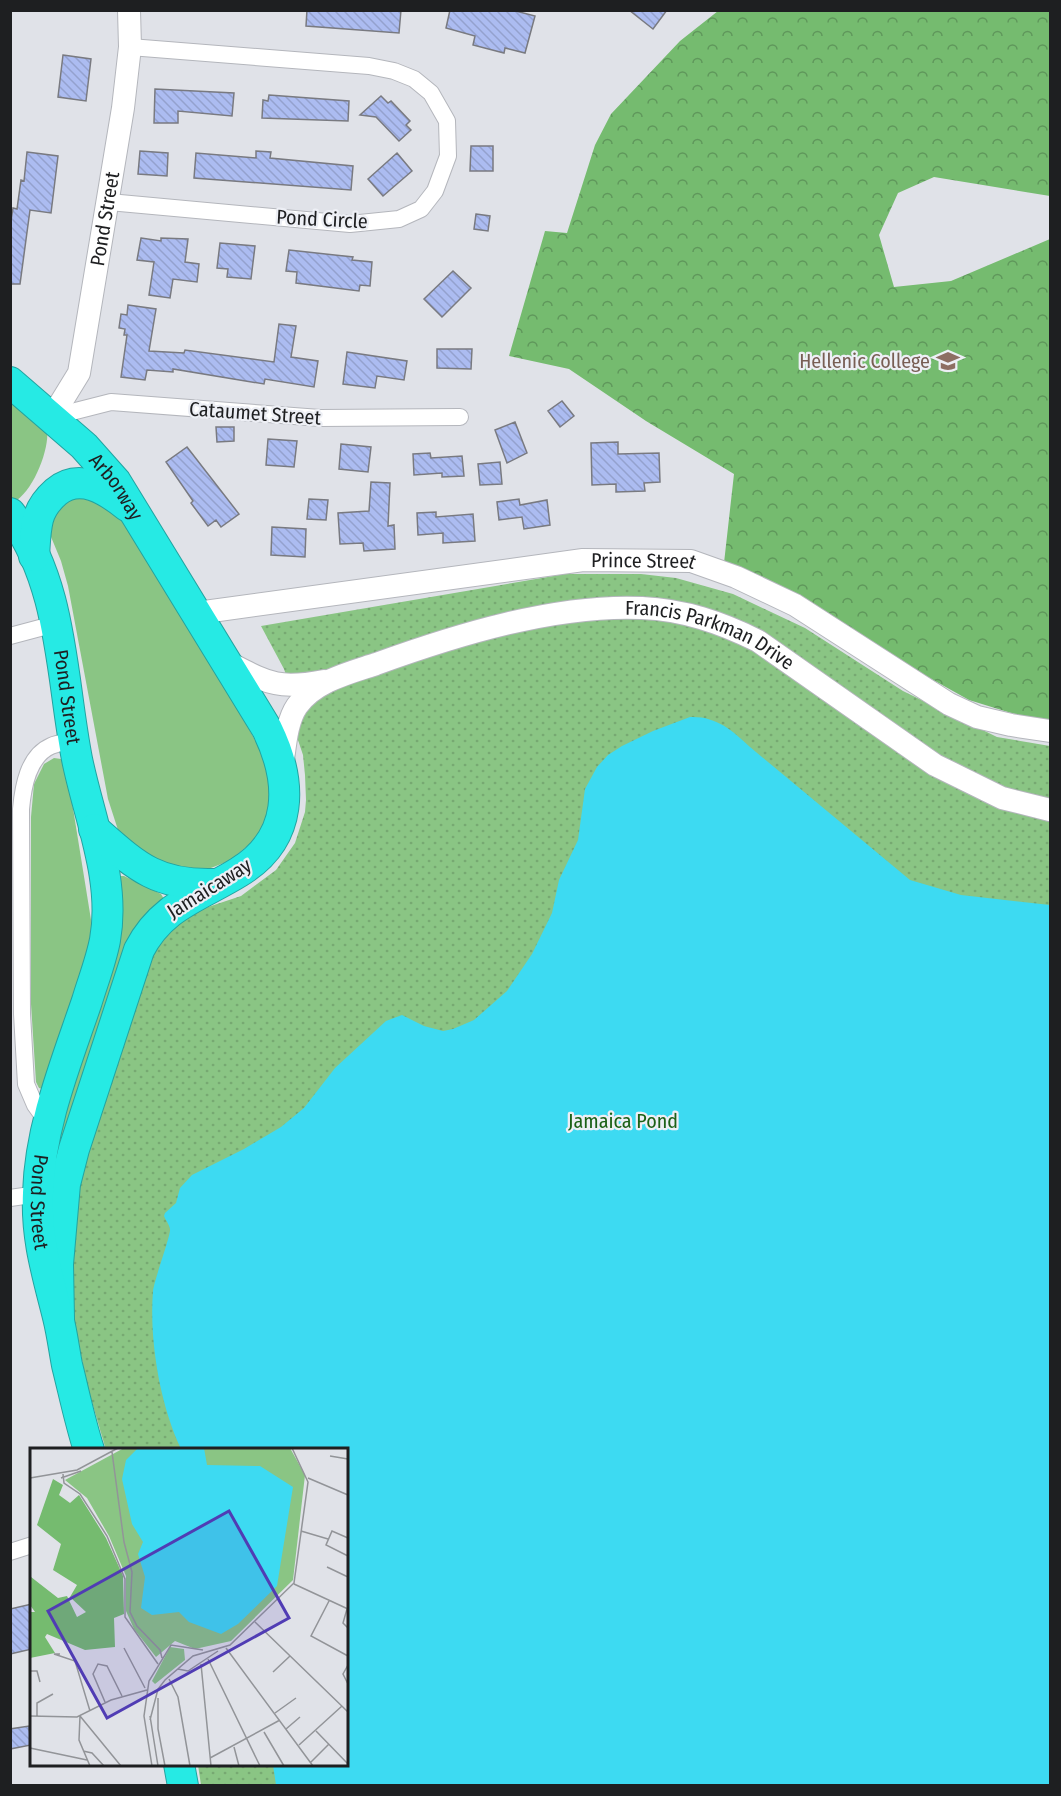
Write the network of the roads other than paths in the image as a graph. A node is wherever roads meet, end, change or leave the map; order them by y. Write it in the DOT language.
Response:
graph roads {
  1 [pos="129,10"];
  2 [pos="130,47"];
  3 [pos="108,202"];
  4 [pos="10,382"];
  5 [pos="52,417"];
  6 [pos="460,417"];
  7 [pos="135,512"];
  8 [pos="10,513"];
  9 [pos="10,531"];
  10 [pos="34,556"];
  11 [pos="197,614"];
  12 [pos="55,624"];
  13 [pos="10,636"];
  14 [pos="227,662"];
  15 [pos="334,679"];
  16 [pos="1050,731"];
  17 [pos="74,740"];
  18 [pos="282,767"];
  19 [pos="1050,810"];
  20 [pos="94,829"];
  21 [pos="215,884"];
  22 [pos="16,933"];
  23 [pos="16,1014"];
  24 [pos="48,1123"];
  25 [pos="24,1196"];
  26 [pos="59,1318"];
  27 [pos="88,1448"];
  28 [pos="30,1546"];
  29 [pos="10,1552"];
  30 [pos="179,1766"];
  31 [pos="183,1785"];
  1 -- 2 [label="main road, Pond Street"];
  2 -- 3 [label="main road, Pond Street"];
  2 -- 3 [label="street, Pond Circle"];
  3 -- 5 [label="main road, Pond Street"];
  4 -- 5 [label="highway, Arborway"];
  5 -- 6 [label="street, Cataumet Street"];
  5 -- 7 [label="highway, Arborway"];
  7 -- 10 [label="highway"];
  7 -- 11 [label="highway, Arborway"];
  8 -- 10 [label="highway"];
  9 -- 10 [label="highway"];
  10 -- 12 [label="highway, Pond Street"];
  11 -- 14 [label="highway, Jamaicaway"];
  11 -- 16 [label="main road, Prince Street"];
  12 -- 13 [label="street"];
  12 -- 17 [label="highway, Pond Street"];
  14 -- 15 [label="main road, Francis Parkman Drive"];
  14 -- 18 [label="highway, Jamaicaway"];
  15 -- 18 [label="main road, Francis Parkman Drive"];
  15 -- 19 [label="main road, Francis Parkman Drive"];
  17 -- 20 [label="highway"];
  17 -- 22 [label="street, Pond Street"];
  18 -- 21 [label="highway, Jamaicaway"];
  20 -- 21 [label="highway"];
  20 -- 24 [label="highway"];
  21 -- 26 [label="highway, Jamaicaway"];
  22 -- 23 [label="street, Pond Street"];
  23 -- 24 [label="street, Pond Street"];
  24 -- 25 [label="highway, Pond Street"];
  25 -- 26 [label="highway, Pond Street"];
  26 -- 27 [label="highway, Pond Street"];
  28 -- 29 [label="street"];
  30 -- 31 [label="highway"];
}
